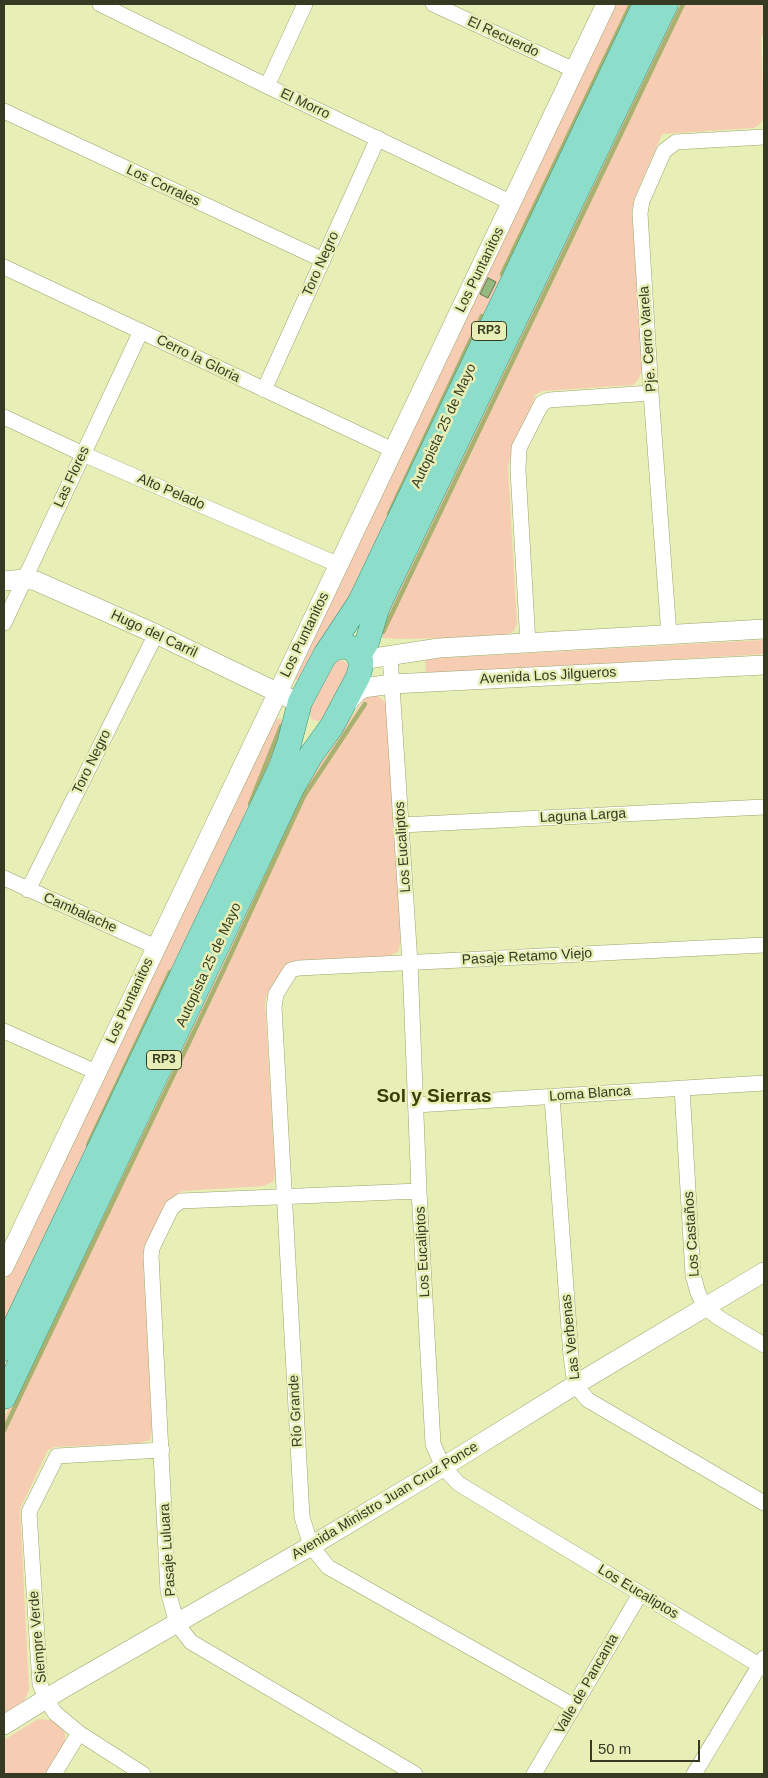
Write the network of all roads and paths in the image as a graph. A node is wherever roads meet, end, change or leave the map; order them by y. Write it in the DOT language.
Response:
graph roads {
  1 [pos="100,4"];
  2 [pos="305,4"];
  3 [pos="433,4"];
  4 [pos="606,4"];
  5 [pos="645,4"];
  6 [pos="666,4"];
  7 [pos="574,70"];
  8 [pos="267,86"];
  9 [pos="4,112"];
  10 [pos="764,137"];
  11 [pos="378,138"];
  12 [pos="512,203"];
  13 [pos="323,260"];
  14 [pos="4,267"];
  15 [pos="141,331"];
  16 [pos="264,390"];
  17 [pos="651,393"];
  18 [pos="4,417"];
  19 [pos="394,450"];
  20 [pos="83,454"];
  21 [pos="339,565"];
  22 [pos="24,579"];
  23 [pos="4,581"];
  24 [pos="4,623"];
  25 [pos="764,629"];
  26 [pos="156,634"];
  27 [pos="669,635"];
  28 [pos="528,644"];
  29 [pos="325,655"];
  30 [pos="390,655"];
  31 [pos="360,658"];
  32 [pos="764,665"];
  33 [pos="392,684"];
  34 [pos="277,692"];
  35 [pos="298,706"];
  36 [pos="337,718"];
  37 [pos="764,807"];
  38 [pos="401,825"];
  39 [pos="4,878"];
  40 [pos="28,890"];
  41 [pos="764,945"];
  42 [pos="156,947"];
  43 [pos="410,963"];
  44 [pos="291,970"];
  45 [pos="4,1031"];
  46 [pos="96,1072"];
  47 [pos="764,1083"];
  48 [pos="682,1088"];
  49 [pos="552,1097"];
  50 [pos="416,1105"];
  51 [pos="420,1190"];
  52 [pos="284,1196"];
  53 [pos="4,1267"];
  54 [pos="764,1272"];
  55 [pos="704,1307"];
  56 [pos="764,1345"];
  57 [pos="4,1349"];
  58 [pos="574,1385"];
  59 [pos="4,1397"];
  60 [pos="162,1450"];
  61 [pos="443,1467"];
  62 [pos="764,1504"];
  63 [pos="311,1546"];
  64 [pos="640,1594"];
  65 [pos="177,1624"];
  66 [pos="763,1664"];
  67 [pos="46,1699"];
  68 [pos="574,1706"];
  69 [pos="4,1725"];
  70 [pos="79,1733"];
  71 [pos="54,1774"];
  72 [pos="143,1774"];
  73 [pos="416,1774"];
  74 [pos="534,1774"];
  75 [pos="694,1774"];
  1 -- 8 [label="street, El Morro"];
  2 -- 8 [label="street"];
  3 -- 7 [label="street, El Recuerdo"];
  4 -- 7 [label="street, Los Puntanitos"];
  5 -- 29 [label="main road, Autopista 25 de Mayo / RP3"];
  6 -- 31 [label="main road, Autopista 25 de Mayo / RP3"];
  7 -- 12 [label="street, Los Puntanitos"];
  8 -- 11 [label="street, El Morro"];
  9 -- 13 [label="street, Los Corrales"];
  10 -- 17 [label="street, Pje. Cerro Varela"];
  11 -- 12 [label="street, El Morro"];
  11 -- 13 [label="street, Toro Negro"];
  12 -- 19 [label="street, Los Puntanitos"];
  13 -- 16 [label="street, Toro Negro"];
  14 -- 15 [label="street, Cerro la Gloria"];
  15 -- 16 [label="street, Cerro la Gloria"];
  15 -- 20 [label="street, Las Flores"];
  16 -- 19 [label="street, Cerro la Gloria"];
  17 -- 27 [label="street, Pje. Cerro Varela"];
  17 -- 28 [label="street"];
  18 -- 20 [label="street, Alto Pelado"];
  19 -- 21 [label="street, Los Puntanitos"];
  20 -- 21 [label="street, Alto Pelado"];
  20 -- 22 [label="street, Las Flores"];
  21 -- 34 [label="street, Los Puntanitos"];
  22 -- 23 [label="street, Hugo del Carril"];
  22 -- 24 [label="street, Las Flores"];
  22 -- 26 [label="street, Hugo del Carril"];
  25 -- 27 [label="street"];
  26 -- 34 [label="street, Hugo del Carril"];
  26 -- 40 [label="street, Toro Negro"];
  27 -- 28 [label="street"];
  28 -- 30 [label="street"];
  29 -- 31 [label="main road"];
  29 -- 35 [label="main road, RP3"];
  30 -- 31 [label="street"];
  30 -- 33 [label="street, Los Eucaliptos"];
  31 -- 36 [label="main road, RP3"];
  32 -- 33 [label="street, Avenida Los Jilgueros"];
  33 -- 36 [label="street, Avenida Los Jilgueros"];
  33 -- 38 [label="street, Los Eucaliptos"];
  34 -- 35 [label="street, Hugo del Carril"];
  34 -- 42 [label="street, Los Puntanitos"];
  35 -- 36 [label="main road"];
  35 -- 57 [label="main road, Autopista 25 de Mayo / RP3"];
  36 -- 59 [label="main road, Autopista 25 de Mayo / RP3"];
  37 -- 38 [label="street, Laguna Larga"];
  38 -- 43 [label="street, Los Eucaliptos"];
  39 -- 40 [label="street, Cambalache"];
  40 -- 42 [label="street, Cambalache"];
  41 -- 43 [label="street, Pasaje Retamo Viejo"];
  42 -- 46 [label="street, Los Puntanitos"];
  43 -- 44 [label="street, Pasaje Retamo Viejo"];
  43 -- 50 [label="street, Los Eucaliptos"];
  44 -- 52 [label="street, Río Grande"];
  45 -- 46 [label="street"];
  46 -- 53 [label="street, Los Puntanitos"];
  47 -- 48 [label="street, Loma Blanca"];
  48 -- 49 [label="street, Loma Blanca"];
  48 -- 55 [label="street, Los Castaños"];
  49 -- 50 [label="street, Loma Blanca"];
  49 -- 58 [label="street, Las Verbenas"];
  50 -- 51 [label="street, Los Eucaliptos"];
  51 -- 52 [label="street"];
  51 -- 61 [label="street, Los Eucaliptos"];
  52 -- 60 [label="street, Pasaje Luluara"];
  52 -- 63 [label="street, Río Grande"];
  54 -- 55 [label="street, Avenida Ministro Juan Cruz Ponce"];
  55 -- 56 [label="street"];
  55 -- 58 [label="street, Avenida Ministro Juan Cruz Ponce"];
  58 -- 61 [label="street, Avenida Ministro Juan Cruz Ponce"];
  58 -- 62 [label="street, Las Verbenas"];
  60 -- 65 [label="street, Pasaje Luluara"];
  60 -- 67 [label="street, Siempre Verde"];
  61 -- 63 [label="street, Avenida Ministro Juan Cruz Ponce"];
  61 -- 64 [label="street, Los Eucaliptos"];
  63 -- 65 [label="street, Avenida Ministro Juan Cruz Ponce"];
  63 -- 68 [label="street, Río Grande"];
  64 -- 66 [label="street, Los Eucaliptos"];
  64 -- 68 [label="street, Valle de Pancanta"];
  65 -- 67 [label="street, Avenida Ministro Juan Cruz Ponce"];
  65 -- 73 [label="street, Pasaje Luluara"];
  66 -- 75 [label="street"];
  67 -- 69 [label="street, Avenida Ministro Juan Cruz Ponce"];
  67 -- 70 [label="street, Siempre Verde"];
  68 -- 74 [label="street, Valle de Pancanta"];
  70 -- 71 [label="street"];
  70 -- 72 [label="street, Siempre Verde"];
}
